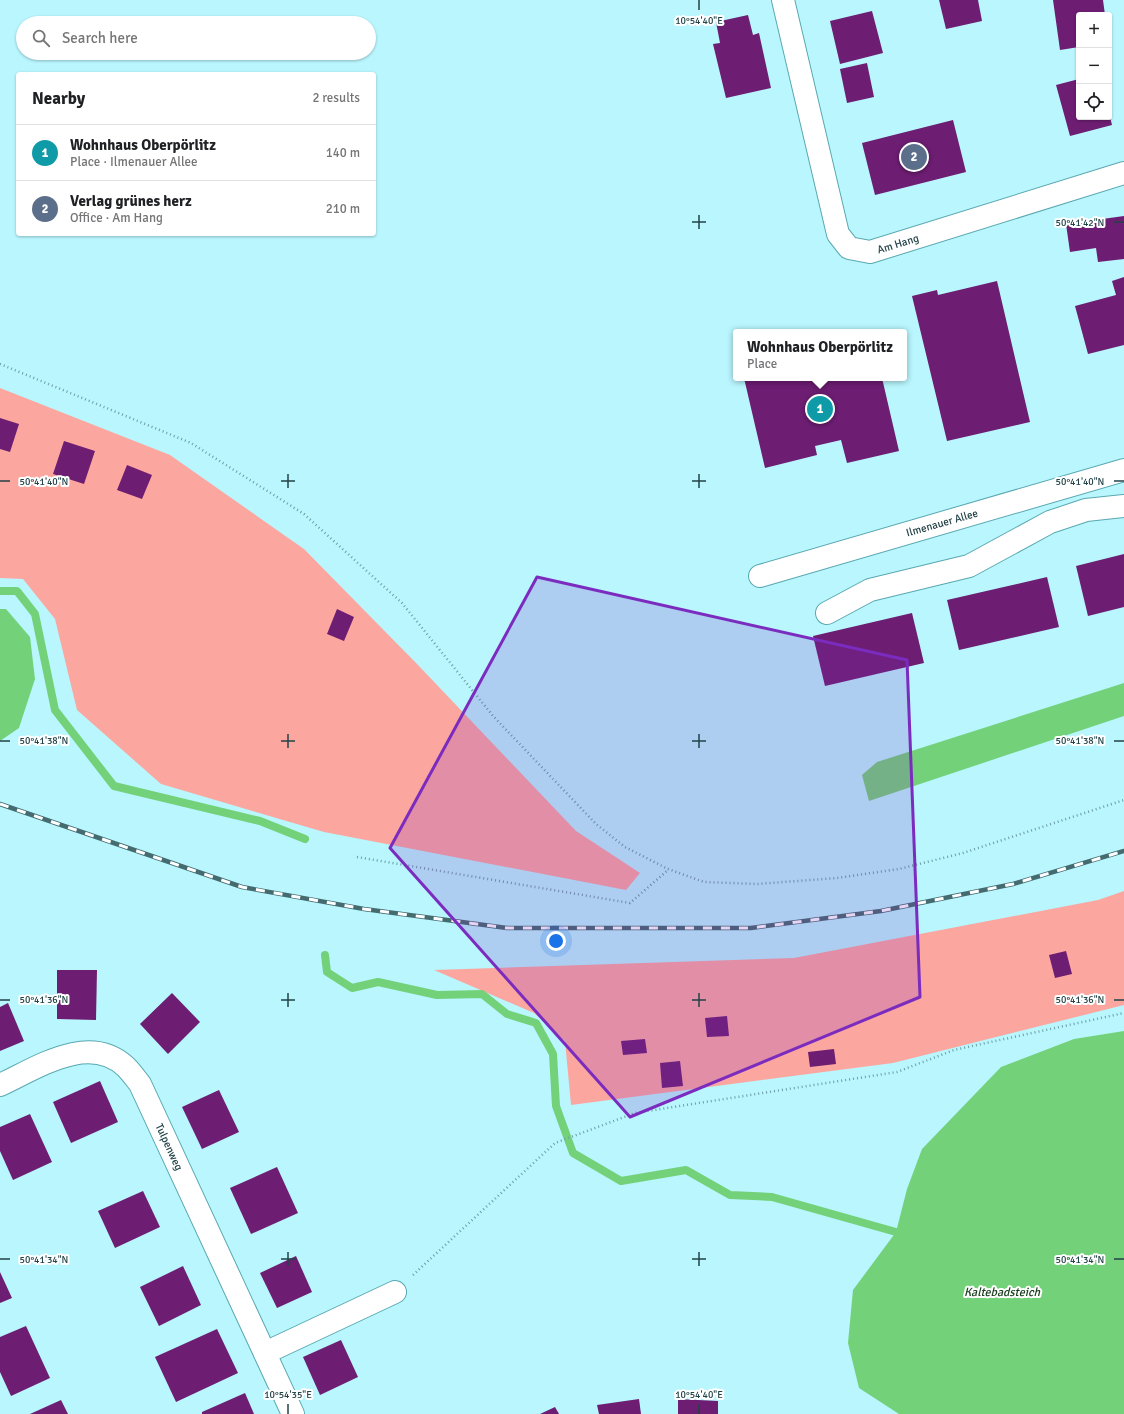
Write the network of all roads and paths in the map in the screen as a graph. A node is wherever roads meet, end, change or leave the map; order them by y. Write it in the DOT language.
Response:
graph roads {
  1 [pos="783,0"];
  2 [pos="1124,173"];
  3 [pos="0,364"];
  4 [pos="1124,470"];
  5 [pos="1124,506"];
  6 [pos="760,576"];
  7 [pos="827,613"];
  8 [pos="1124,800"];
  9 [pos="357,857"];
  10 [pos="668,869"];
  11 [pos="1124,1013"];
  12 [pos="0,1085"];
  13 [pos="395,1292"];
  14 [pos="265,1353"];
  15 [pos="293,1414"];
  1 -- 2 [label="street, Am Hang"];
  3 -- 10 [label="path"];
  4 -- 6 [label="street, Ilmenauer Allee"];
  5 -- 7 [label="street"];
  8 -- 10 [label="path"];
  9 -- 10 [label="path"];
  11 -- 13 [label="path"];
  12 -- 14 [label="street, Tulpenweg"];
  13 -- 14 [label="street"];
  14 -- 15 [label="street, Tulpenweg"];
}
